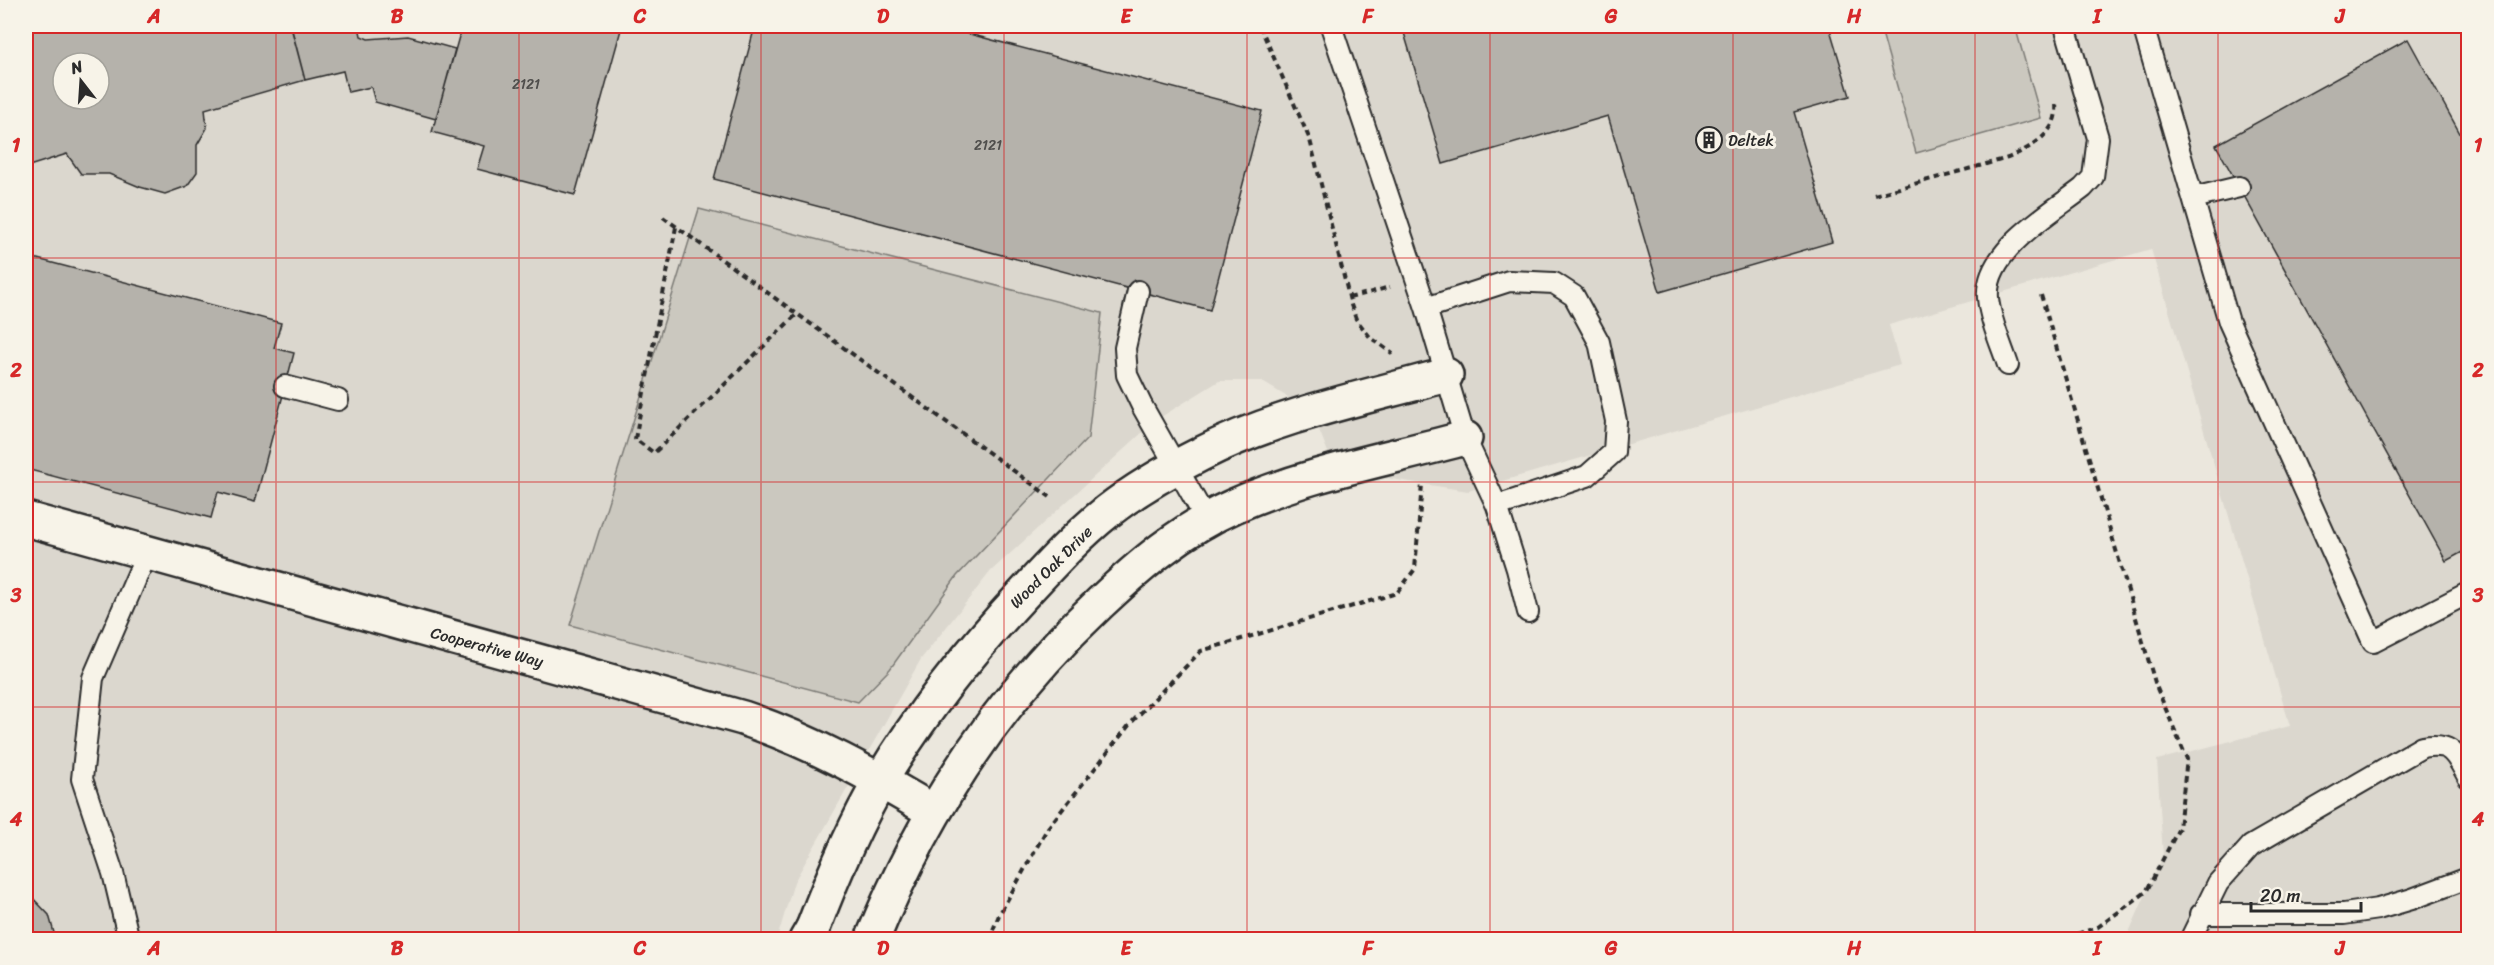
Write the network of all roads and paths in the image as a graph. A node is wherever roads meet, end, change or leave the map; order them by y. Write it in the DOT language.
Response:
graph roads {
  1 [pos="1260,26"];
  2 [pos="1330,26"];
  3 [pos="2065,26"];
  4 [pos="2143,26"];
  5 [pos="2055,98"];
  6 [pos="2238,187"];
  7 [pos="1874,195"];
  8 [pos="2193,198"];
  9 [pos="663,217"];
  10 [pos="676,226"];
  11 [pos="1416,279"];
  12 [pos="1138,291"];
  13 [pos="2041,295"];
  14 [pos="1349,298"];
  15 [pos="1426,308"];
  16 [pos="797,314"];
  17 [pos="1395,357"];
  18 [pos="2008,365"];
  19 [pos="1446,375"];
  20 [pos="285,387"];
  21 [pos="338,400"];
  22 [pos="1465,438"];
  23 [pos="1176,467"];
  24 [pos="1422,475"];
  25 [pos="1050,497"];
  26 [pos="1497,506"];
  27 [pos="26,519"];
  28 [pos="1207,521"];
  29 [pos="147,553"];
  30 [pos="2469,594"];
  31 [pos="1528,612"];
  32 [pos="2469,777"];
  33 [pos="881,780"];
  34 [pos="934,812"];
  35 [pos="2469,878"];
  36 [pos="2201,914"];
  37 [pos="810,936"];
  38 [pos="129,939"];
  39 [pos="872,939"];
  40 [pos="989,939"];
  41 [pos="2059,939"];
  42 [pos="2190,939"];
  1 -- 14 [label="path"];
  2 -- 11 [label="lane"];
  3 -- 18 [label="lane"];
  4 -- 8 [label="lane"];
  5 -- 7 [label="path"];
  6 -- 8 [label="lane"];
  8 -- 30 [label="lane"];
  9 -- 10 [label="path"];
  10 -- 16 [label="path"];
  10 -- 16 [label="path"];
  11 -- 14 [label="path"];
  11 -- 15 [label="lane"];
  12 -- 23 [label="lane"];
  13 -- 41 [label="path"];
  14 -- 17 [label="path"];
  15 -- 19 [label="lane"];
  15 -- 26 [label="lane"];
  16 -- 25 [label="path"];
  19 -- 22 [label="lane"];
  19 -- 23 [label="street, Wood Oak Drive"];
  20 -- 21 [label="lane"];
  22 -- 26 [label="lane"];
  22 -- 28 [label="street"];
  23 -- 28 [label="lane"];
  23 -- 33 [label="street, Wood Oak Drive"];
  24 -- 40 [label="path"];
  26 -- 31 [label="lane"];
  27 -- 29 [label="street, Cooperative Way"];
  28 -- 34 [label="street"];
  29 -- 33 [label="street, Cooperative Way"];
  29 -- 38 [label="lane"];
  32 -- 36 [label="lane"];
  33 -- 34 [label="street, Cooperative Way"];
  33 -- 37 [label="street, Wood Oak Drive"];
  34 -- 39 [label="street"];
  35 -- 36 [label="lane"];
  36 -- 42 [label="lane"];
}
